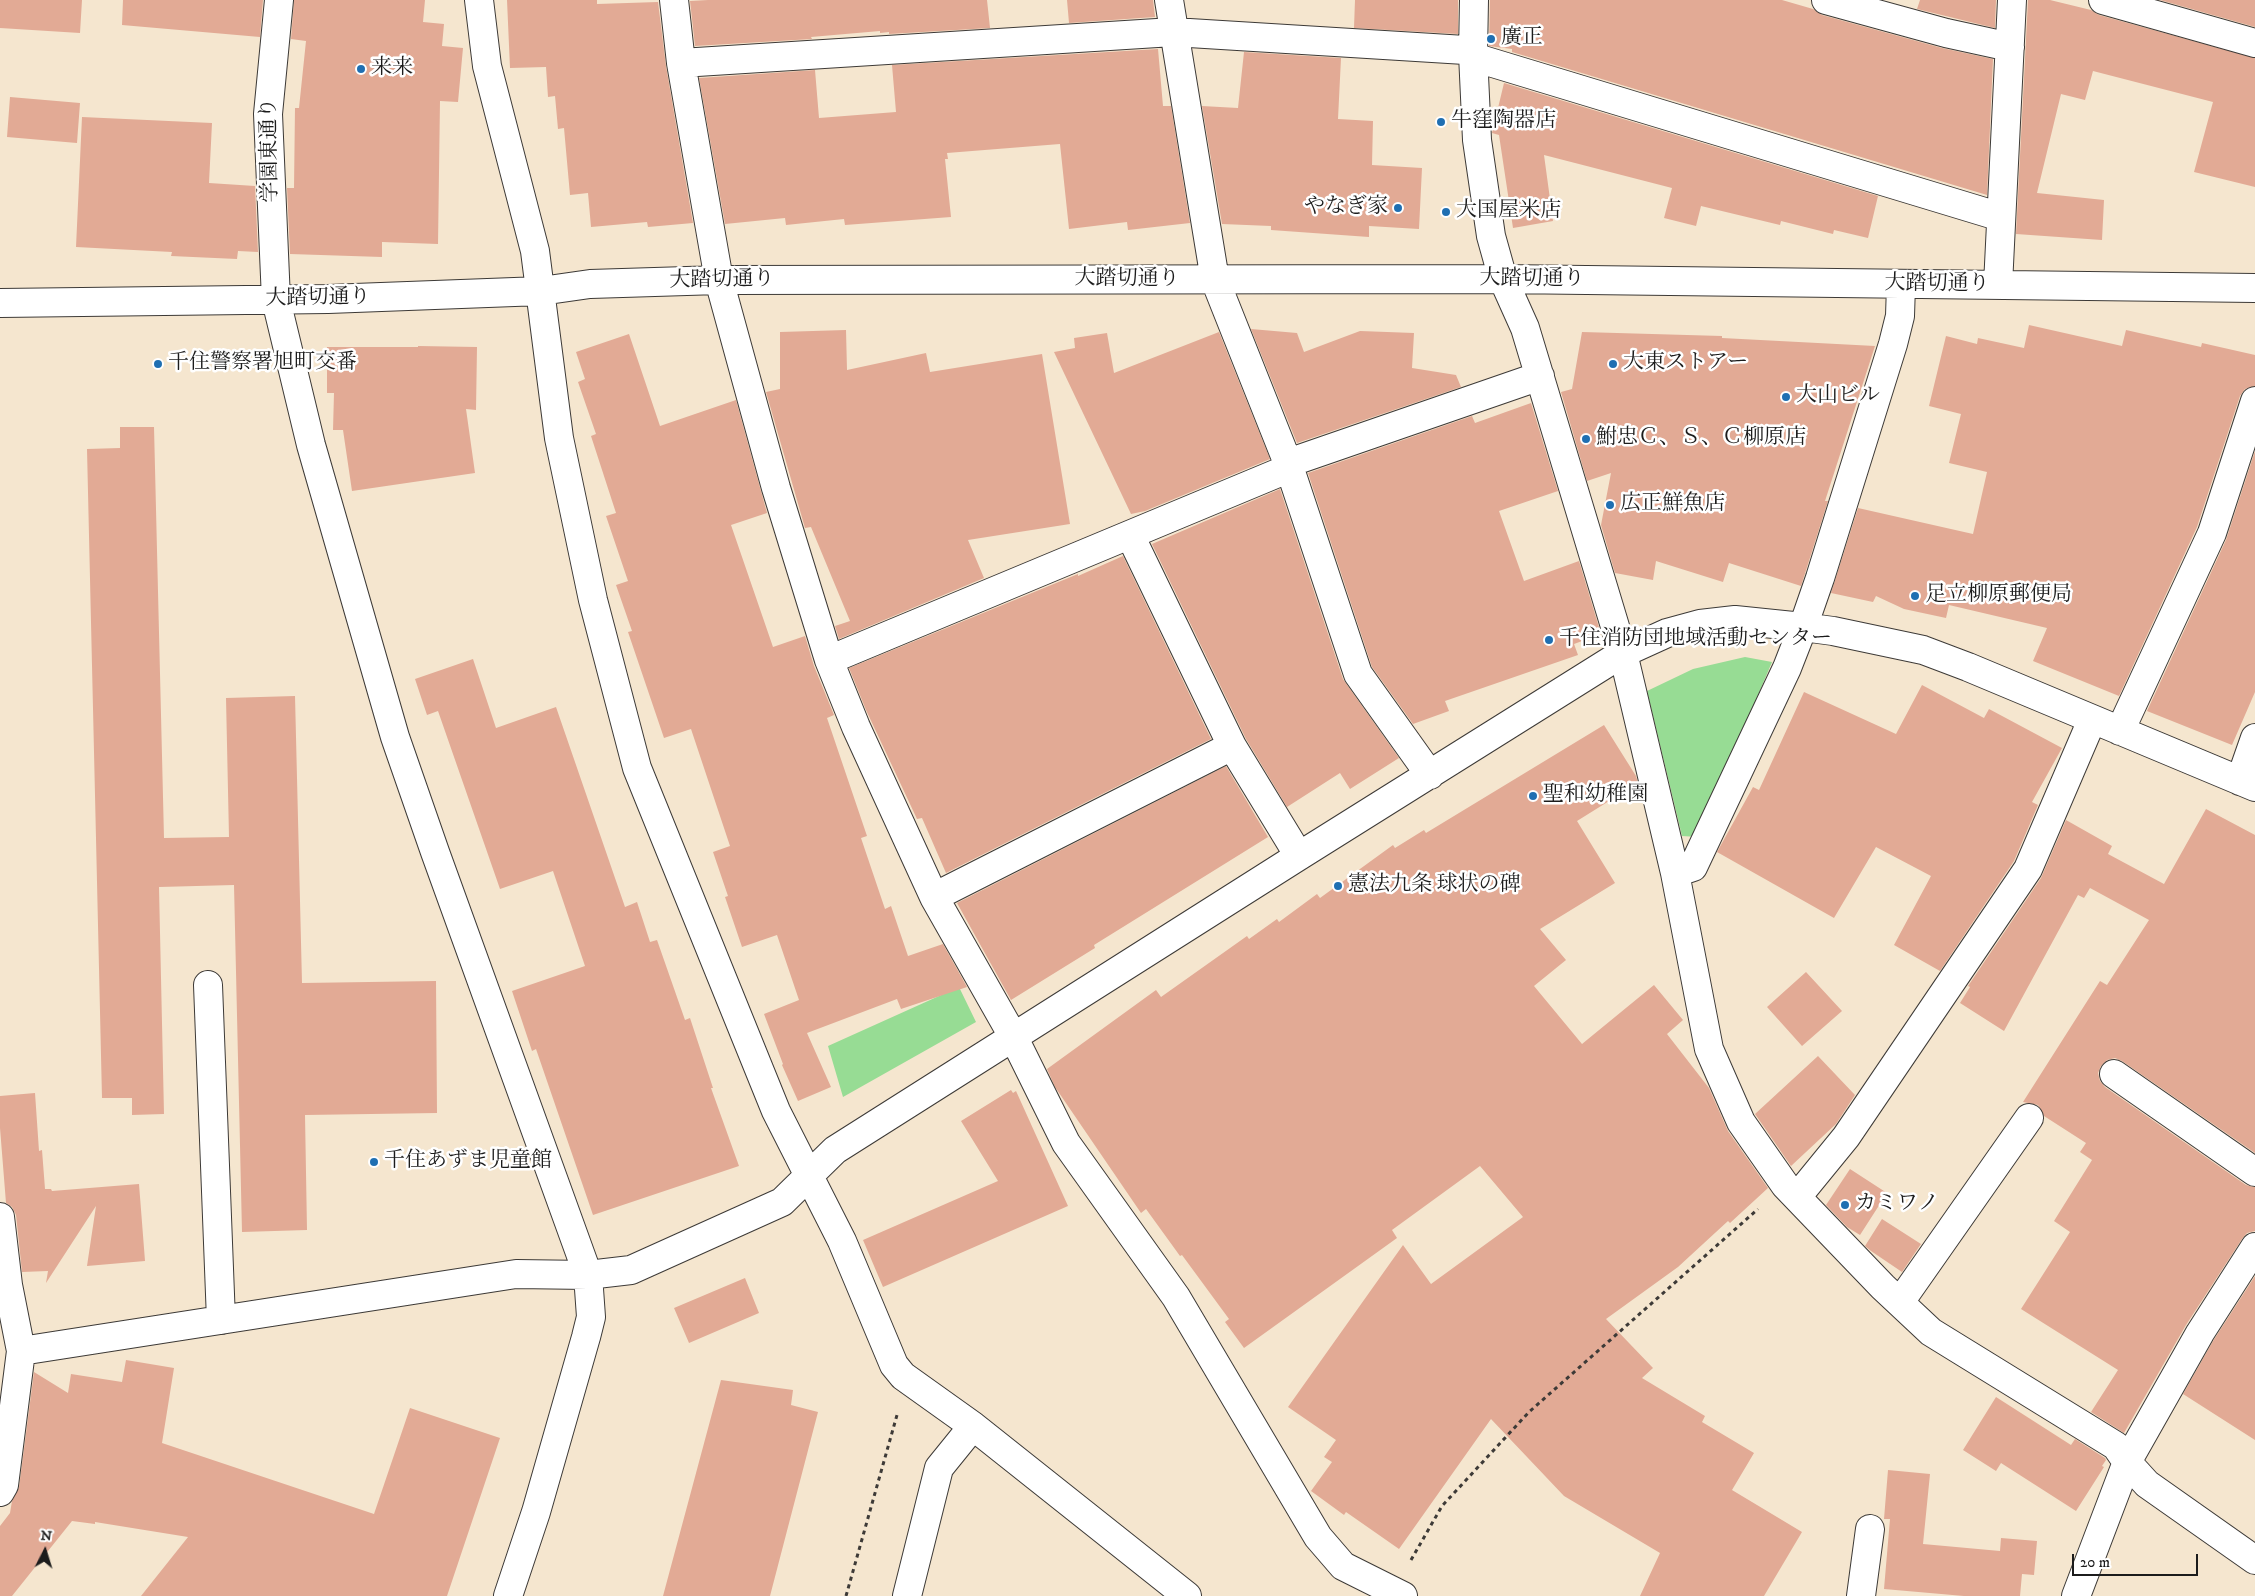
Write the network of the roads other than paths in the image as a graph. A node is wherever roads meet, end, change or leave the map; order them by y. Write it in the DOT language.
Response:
graph roads {
  1 [pos="279,0"];
  2 [pos="479,0"];
  3 [pos="674,0"];
  4 [pos="1169,0"];
  5 [pos="1474,0"];
  6 [pos="1826,0"];
  7 [pos="2012,0"];
  8 [pos="2104,0"];
  9 [pos="1173,32"];
  10 [pos="2255,43"];
  11 [pos="2010,48"];
  12 [pos="1473,54"];
  13 [pos="681,63"];
  14 [pos="2001,217"];
  15 [pos="1503,279"];
  16 [pos="719,280"];
  17 [pos="1215,280"];
  18 [pos="1901,285"];
  19 [pos="1998,285"];
  20 [pos="2255,288"];
  21 [pos="541,291"];
  22 [pos="276,300"];
  23 [pos="0,303"];
  24 [pos="1540,376"];
  25 [pos="2255,401"];
  26 [pos="1289,466"];
  27 [pos="1130,535"];
  28 [pos="1803,626"];
  29 [pos="1623,653"];
  30 [pos="829,660"];
  31 [pos="2092,720"];
  32 [pos="2120,731"];
  33 [pos="2255,738"];
  34 [pos="1232,746"];
  35 [pos="1430,775"];
  36 [pos="2248,784"];
  37 [pos="1299,856"];
  38 [pos="1675,873"];
  39 [pos="934,897"];
  40 [pos="208,985"];
  41 [pos="1014,1038"];
  42 [pos="2114,1074"];
  43 [pos="2029,1118"];
  44 [pos="2255,1172"];
  45 [pos="809,1174"];
  46 [pos="1791,1191"];
  47 [pos="0,1217"];
  48 [pos="2255,1247"];
  49 [pos="588,1275"];
  50 [pos="4,1282"];
  51 [pos="1900,1302"];
  52 [pos="221,1320"];
  53 [pos="21,1351"];
  54 [pos="973,1426"];
  55 [pos="2127,1462"];
  56 [pos="0,1492"];
  57 [pos="1870,1529"];
  58 [pos="2255,1560"];
  59 [pos="1398,1593"];
  60 [pos="508,1596"];
  61 [pos="907,1596"];
  62 [pos="1187,1596"];
  63 [pos="1861,1596"];
  64 [pos="2076,1596"];
  1 -- 22 [label="street, 学園東通り"];
  2 -- 21 [label="street"];
  3 -- 13 [label="street"];
  4 -- 9 [label="street"];
  5 -- 12 [label="street"];
  6 -- 11 [label="street"];
  7 -- 11 [label="street"];
  8 -- 10 [label="street"];
  9 -- 12 [label="street"];
  9 -- 13 [label="street"];
  9 -- 17 [label="street"];
  11 -- 14 [label="street"];
  12 -- 14 [label="street"];
  12 -- 15 [label="street"];
  13 -- 16 [label="street"];
  14 -- 19 [label="street"];
  15 -- 17 [label="street, 大踏切通り"];
  15 -- 18 [label="street, 大踏切通り"];
  15 -- 24 [label="street"];
  16 -- 17 [label="street, 大踏切通り"];
  16 -- 21 [label="street, 大踏切通り"];
  16 -- 30 [label="street"];
  17 -- 26 [label="street"];
  18 -- 19 [label="street, 大踏切通り"];
  18 -- 28 [label="street"];
  19 -- 20 [label="street, 大踏切通り"];
  21 -- 22 [label="street, 大踏切通り"];
  21 -- 45 [label="street"];
  22 -- 23 [label="street, 大踏切通り"];
  22 -- 49 [label="street, 学園東通り"];
  24 -- 26 [label="street"];
  24 -- 29 [label="street"];
  25 -- 32 [label="street"];
  26 -- 27 [label="street"];
  26 -- 35 [label="street"];
  27 -- 30 [label="street"];
  27 -- 34 [label="street"];
  28 -- 29 [label="street"];
  28 -- 31 [label="street"];
  28 -- 38 [label="street"];
  29 -- 35 [label="street"];
  29 -- 38 [label="street"];
  30 -- 39 [label="street"];
  31 -- 32 [label="street"];
  31 -- 46 [label="street"];
  32 -- 36 [label="street"];
  33 -- 36 [label="street"];
  34 -- 37 [label="street"];
  34 -- 39 [label="street"];
  35 -- 37 [label="street"];
  37 -- 41 [label="street"];
  38 -- 46 [label="street"];
  39 -- 41 [label="street"];
  40 -- 52 [label="street"];
  41 -- 45 [label="street"];
  41 -- 59 [label="street"];
  42 -- 44 [label="street"];
  43 -- 51 [label="street"];
  45 -- 49 [label="street"];
  45 -- 54 [label="street"];
  46 -- 51 [label="street"];
  47 -- 50 [label="street"];
  48 -- 55 [label="street"];
  49 -- 52 [label="street"];
  49 -- 60 [label="street, 学園東通り"];
  50 -- 53 [label="street"];
  51 -- 55 [label="street"];
  52 -- 53 [label="street"];
  53 -- 56 [label="street"];
  54 -- 61 [label="street"];
  54 -- 62 [label="street"];
  55 -- 58 [label="street"];
  55 -- 64 [label="street"];
  57 -- 63 [label="street"];
}
